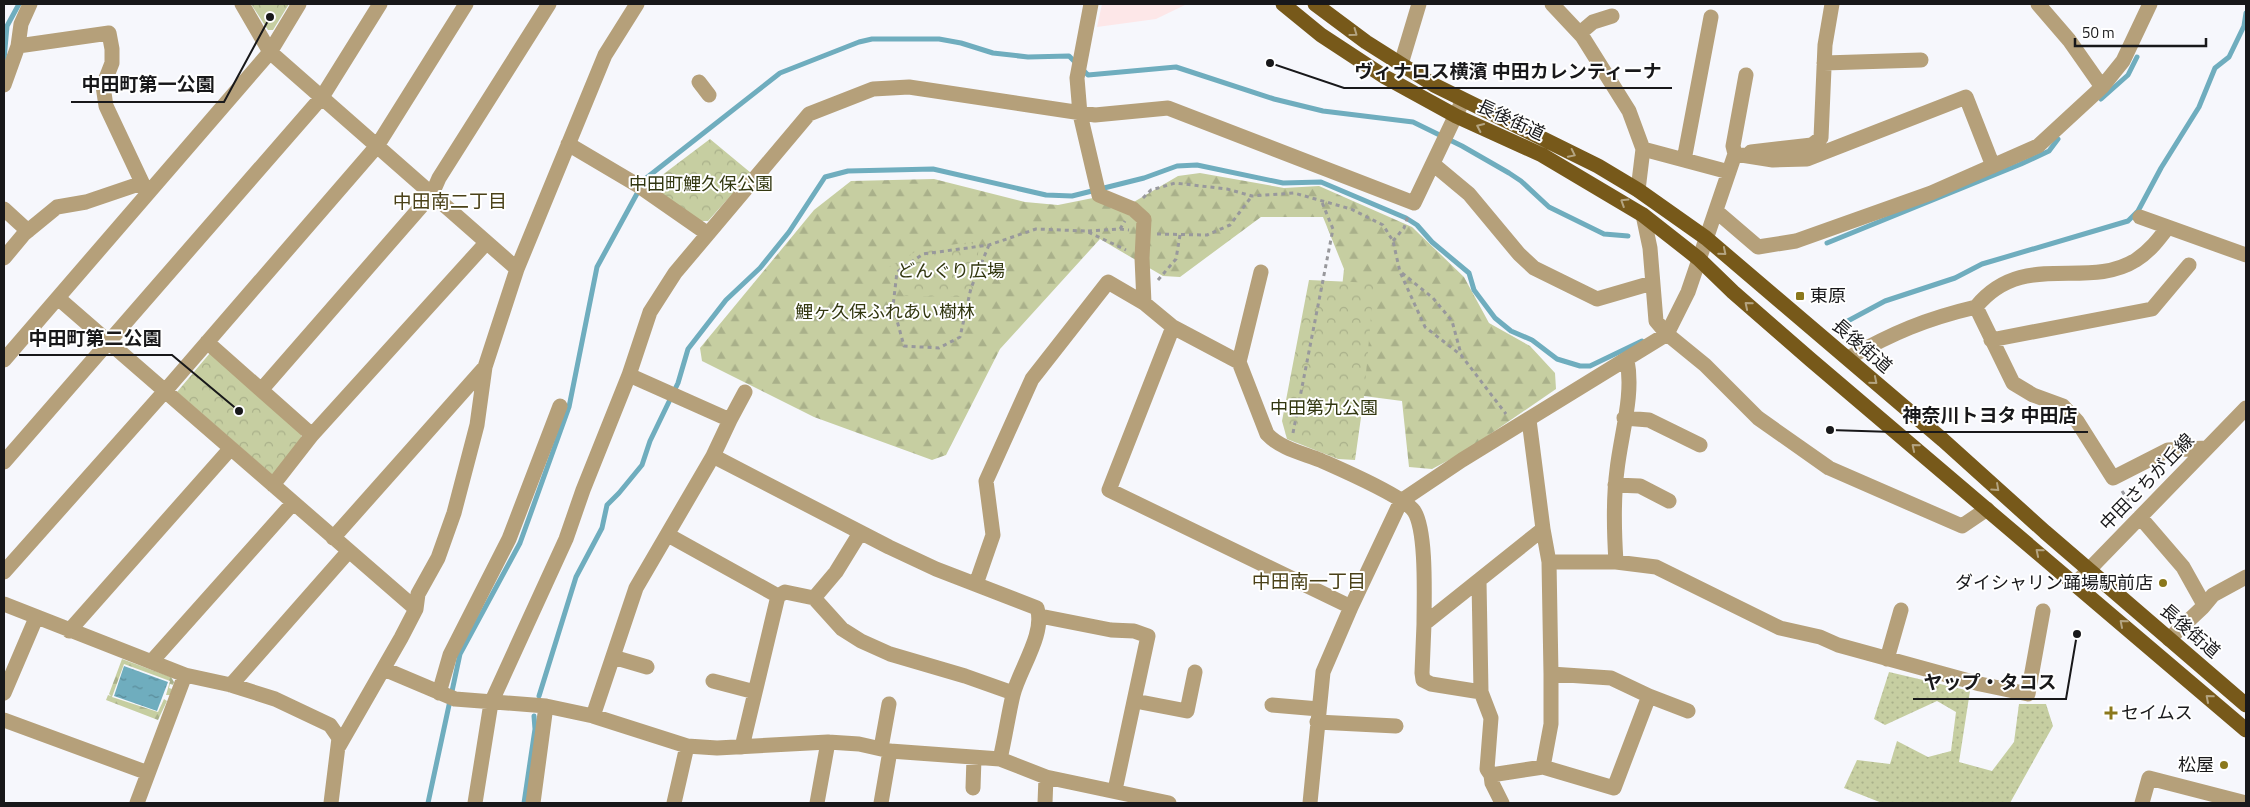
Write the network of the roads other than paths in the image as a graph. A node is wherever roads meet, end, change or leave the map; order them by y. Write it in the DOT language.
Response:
graph roads {
  1 [pos="30,4"];
  2 [pos="242,4"];
  3 [pos="299,4"];
  4 [pos="380,4"];
  5 [pos="466,4"];
  6 [pos="550,4"];
  7 [pos="637,4"];
  8 [pos="1091,4"];
  9 [pos="1283,4"];
  10 [pos="1315,4"];
  11 [pos="1419,4"];
  12 [pos="1552,4"];
  13 [pos="1832,4"];
  14 [pos="2038,4"];
  15 [pos="2150,4"];
  16 [pos="1612,16"];
  17 [pos="1711,17"];
  18 [pos="1580,33"];
  19 [pos="18,46"];
  20 [pos="270,52"];
  21 [pos="1921,60"];
  22 [pos="1824,63"];
  23 [pos="1401,64"];
  24 [pos="1746,75"];
  25 [pos="699,82"];
  26 [pos="4,85"];
  27 [pos="2102,87"];
  28 [pos="709,95"];
  29 [pos="322,97"];
  30 [pos="1463,100"];
  31 [pos="1080,114"];
  32 [pos="1454,122"];
  33 [pos="568,144"];
  34 [pos="377,146"];
  35 [pos="1643,149"];
  36 [pos="1735,154"];
  37 [pos="1684,160"];
  38 [pos="1433,164"];
  39 [pos="1994,166"];
  40 [pos="1729,172"];
  41 [pos="144,188"];
  42 [pos="1638,190"];
  43 [pos="432,194"];
  44 [pos="4,209"];
  45 [pos="1716,211"];
  46 [pos="1643,215"];
  47 [pos="2140,217"];
  48 [pos="2168,227"];
  49 [pos="28,231"];
  50 [pos="708,234"];
  51 [pos="1706,238"];
  52 [pos="486,243"];
  53 [pos="2246,255"];
  54 [pos="4,258"];
  55 [pos="1699,259"];
  56 [pos="2189,265"];
  57 [pos="516,270"];
  58 [pos="1261,272"];
  59 [pos="1652,283"];
  60 [pos="58,298"];
  61 [pos="1144,303"];
  62 [pos="1976,307"];
  63 [pos="1174,327"];
  64 [pos="1667,334"];
  65 [pos="1991,340"];
  66 [pos="109,342"];
  67 [pos="207,342"];
  68 [pos="1848,358"];
  69 [pos="4,360"];
  70 [pos="1627,360"];
  71 [pos="1239,362"];
  72 [pos="485,367"];
  73 [pos="630,375"];
  74 [pos="262,389"];
  75 [pos="165,391"];
  76 [pos="745,392"];
  77 [pos="560,406"];
  78 [pos="2246,408"];
  79 [pos="1624,418"];
  80 [pos="730,420"];
  81 [pos="1523,424"];
  82 [pos="312,435"];
  83 [pos="1700,445"];
  84 [pos="231,448"];
  85 [pos="2206,448"];
  86 [pos="714,456"];
  87 [pos="4,462"];
  88 [pos="1615,485"];
  89 [pos="273,486"];
  90 [pos="1401,501"];
  91 [pos="1669,501"];
  92 [pos="293,503"];
  93 [pos="1987,509"];
  94 [pos="2140,517"];
  95 [pos="1543,529"];
  96 [pos="860,533"];
  97 [pos="668,535"];
  98 [pos="332,538"];
  99 [pos="348,552"];
  100 [pos="1549,562"];
  101 [pos="1616,562"];
  102 [pos="2090,569"];
  103 [pos="4,572"];
  104 [pos="2246,578"];
  105 [pos="1479,581"];
  106 [pos="976,584"];
  107 [pos="2076,584"];
  108 [pos="778,596"];
  109 [pos="814,598"];
  110 [pos="4,604"];
  111 [pos="1351,607"];
  112 [pos="2203,607"];
  113 [pos="416,609"];
  114 [pos="1901,610"];
  115 [pos="2043,611"];
  116 [pos="1040,616"];
  117 [pos="36,618"];
  118 [pos="1424,624"];
  119 [pos="70,631"];
  120 [pos="2169,639"];
  121 [pos="613,657"];
  122 [pos="1888,659"];
  123 [pos="152,661"];
  124 [pos="647,667"];
  125 [pos="384,669"];
  126 [pos="1196,672"];
  127 [pos="1551,674"];
  128 [pos="185,675"];
  129 [pos="713,681"];
  130 [pos="231,685"];
  131 [pos="755,692"];
  132 [pos="1481,692"];
  133 [pos="4,693"];
  134 [pos="1013,693"];
  135 [pos="447,696"];
  136 [pos="1649,696"];
  137 [pos="1135,701"];
  138 [pos="492,703"];
  139 [pos="889,704"];
  140 [pos="1272,705"];
  141 [pos="2246,705"];
  142 [pos="546,706"];
  143 [pos="1688,711"];
  144 [pos="1318,715"];
  145 [pos="593,716"];
  146 [pos="4,720"];
  147 [pos="1396,726"];
  148 [pos="2246,730"];
  149 [pos="828,742"];
  150 [pos="339,746"];
  151 [pos="688,746"];
  152 [pos="742,747"];
  153 [pos="885,749"];
  154 [pos="974,758"];
  155 [pos="1000,759"];
  156 [pos="1543,767"];
  157 [pos="148,773"];
  158 [pos="1492,775"];
  159 [pos="1046,777"];
  160 [pos="973,788"];
  161 [pos="1114,790"];
  162 [pos="137,803"];
  163 [pos="331,803"];
  164 [pos="475,803"];
  165 [pos="533,803"];
  166 [pos="674,803"];
  167 [pos="817,803"];
  168 [pos="881,803"];
  169 [pos="1046,803"];
  170 [pos="1169,803"];
  171 [pos="1310,803"];
  172 [pos="1502,803"];
  173 [pos="2142,803"];
  174 [pos="2246,803"];
  1 -- 19 [label="street"];
  2 -- 20 [label="street"];
  3 -- 20 [label="street"];
  4 -- 29 [label="street"];
  5 -- 34 [label="street"];
  6 -- 43 [label="street"];
  7 -- 33 [label="street"];
  8 -- 31 [label="street"];
  9 -- 32 [label="main road, 長後街道"];
  10 -- 23 [label="main road, 長後街道, one-way"];
  11 -- 23 [label="street"];
  12 -- 18 [label="street"];
  13 -- 22 [label="street"];
  14 -- 27 [label="street"];
  15 -- 27 [label="street"];
  16 -- 18 [label="street"];
  17 -- 37 [label="street"];
  18 -- 35 [label="street"];
  19 -- 26 [label="street"];
  19 -- 41 [label="street"];
  20 -- 29 [label="street"];
  20 -- 41 [label="street"];
  21 -- 22 [label="street"];
  22 -- 36 [label="street"];
  23 -- 30 [label="main road, 長後街道"];
  24 -- 36 [label="street"];
  25 -- 28 [label="street"];
  27 -- 39 [label="street"];
  29 -- 34 [label="street"];
  29 -- 66 [label="street"];
  30 -- 32 [label="street"];
  30 -- 42 [label="main road, 長後街道, one-way"];
  31 -- 38 [label="street"];
  31 -- 50 [label="street"];
  31 -- 61 [label="street"];
  32 -- 38 [label="street"];
  46 -- 32 [label="main road, 長後街道, one-way"];
  33 -- 50 [label="street"];
  33 -- 57 [label="street"];
  34 -- 43 [label="street"];
  34 -- 67 [label="street"];
  35 -- 37 [label="street"];
  35 -- 42 [label="street"];
  36 -- 39 [label="street"];
  36 -- 40 [label="street"];
  37 -- 40 [label="street"];
  38 -- 59 [label="street"];
  39 -- 45 [label="street"];
  40 -- 45 [label="street"];
  41 -- 49 [label="street"];
  41 -- 60 [label="street"];
  42 -- 51 [label="main road, 長後街道"];
  43 -- 52 [label="street"];
  43 -- 74 [label="street"];
  44 -- 49 [label="street"];
  45 -- 51 [label="street"];
  46 -- 55 [label="main road, 長後街道"];
  46 -- 59 [label="street"];
  47 -- 48 [label="street"];
  48 -- 53 [label="street"];
  48 -- 62 [label="street"];
  49 -- 54 [label="street"];
  50 -- 73 [label="street"];
  51 -- 55 [label="street"];
  51 -- 68 [label="main road, 長後街道, one-way"];
  52 -- 57 [label="street"];
  52 -- 82 [label="street"];
  55 -- 64 [label="street"];
  93 -- 55 [label="main road, 長後街道, one-way"];
  56 -- 65 [label="street"];
  57 -- 72 [label="street"];
  58 -- 71 [label="street"];
  59 -- 64 [label="street"];
  60 -- 66 [label="street"];
  60 -- 69 [label="street"];
  61 -- 63 [label="street"];
  61 -- 106 [label="street"];
  62 -- 65 [label="street"];
  62 -- 68 [label="street"];
  63 -- 71 [label="street"];
  63 -- 111 [label="street"];
  64 -- 70 [label="street"];
  64 -- 93 [label="street"];
  65 -- 85 [label="street"];
  66 -- 75 [label="street"];
  66 -- 87 [label="street"];
  67 -- 74 [label="street"];
  67 -- 75 [label="street"];
  68 -- 102 [label="main road, 長後街道, one-way"];
  70 -- 79 [label="street"];
  70 -- 81 [label="street"];
  71 -- 90 [label="street"];
  72 -- 98 [label="street"];
  72 -- 113 [label="street"];
  73 -- 80 [label="street"];
  73 -- 138 [label="street"];
  74 -- 82 [label="street"];
  75 -- 84 [label="street"];
  75 -- 103 [label="street"];
  76 -- 80 [label="street"];
  77 -- 135 [label="street"];
  78 -- 85 [label="street, 中田さちが丘線"];
  79 -- 83 [label="street"];
  79 -- 88 [label="street"];
  80 -- 86 [label="street"];
  81 -- 90 [label="street"];
  81 -- 95 [label="street"];
  82 -- 89 [label="street"];
  84 -- 89 [label="street"];
  84 -- 119 [label="street"];
  85 -- 94 [label="street, 中田さちが丘線"];
  86 -- 96 [label="street"];
  86 -- 97 [label="street"];
  88 -- 91 [label="street"];
  88 -- 101 [label="street"];
  89 -- 92 [label="street"];
  90 -- 111 [label="street"];
  90 -- 118 [label="street"];
  92 -- 98 [label="street"];
  92 -- 123 [label="street"];
  107 -- 93 [label="main road, 長後街道, one-way"];
  94 -- 102 [label="street, 中田さちが丘線"];
  94 -- 112 [label="street"];
  95 -- 100 [label="street"];
  95 -- 105 [label="street"];
  96 -- 106 [label="street"];
  96 -- 109 [label="street"];
  97 -- 108 [label="street"];
  97 -- 121 [label="street"];
  98 -- 99 [label="street"];
  99 -- 113 [label="street"];
  99 -- 130 [label="street"];
  100 -- 101 [label="street"];
  100 -- 127 [label="street"];
  101 -- 122 [label="street"];
  102 -- 107 [label="street, 中田さちが丘線"];
  102 -- 120 [label="main road, 長後街道"];
  104 -- 112 [label="street"];
  105 -- 118 [label="street"];
  105 -- 132 [label="street"];
  106 -- 116 [label="street"];
  148 -- 107 [label="main road, one-way"];
  108 -- 109 [label="street"];
  108 -- 131 [label="street"];
  109 -- 134 [label="street"];
  110 -- 117 [label="street"];
  111 -- 144 [label="street"];
  112 -- 120 [label="street"];
  113 -- 125 [label="street"];
  114 -- 122 [label="street"];
  115 -- 122 [label="street"];
  116 -- 134 [label="street"];
  116 -- 137 [label="street"];
  117 -- 119 [label="street"];
  117 -- 133 [label="street"];
  118 -- 132 [label="street"];
  119 -- 123 [label="street"];
  120 -- 141 [label="main road, 長後街道"];
  121 -- 124 [label="street"];
  121 -- 145 [label="street"];
  123 -- 128 [label="street"];
  125 -- 135 [label="street"];
  125 -- 150 [label="street"];
  126 -- 137 [label="street"];
  127 -- 136 [label="street"];
  127 -- 156 [label="street"];
  128 -- 130 [label="street"];
  128 -- 157 [label="street"];
  129 -- 131 [label="street"];
  130 -- 150 [label="street"];
  131 -- 152 [label="street"];
  132 -- 158 [label="street"];
  134 -- 155 [label="street"];
  135 -- 138 [label="street"];
  136 -- 143 [label="street"];
  136 -- 156 [label="street"];
  137 -- 161 [label="street"];
  138 -- 142 [label="street"];
  138 -- 164 [label="street"];
  139 -- 153 [label="street"];
  140 -- 144 [label="street"];
  142 -- 145 [label="street"];
  142 -- 165 [label="street"];
  144 -- 147 [label="street"];
  144 -- 171 [label="street"];
  145 -- 151 [label="street"];
  146 -- 157 [label="street"];
  149 -- 152 [label="street"];
  149 -- 153 [label="street"];
  149 -- 167 [label="street"];
  150 -- 163 [label="street"];
  151 -- 152 [label="street"];
  151 -- 166 [label="street"];
  153 -- 154 [label="street"];
  153 -- 168 [label="street"];
  154 -- 155 [label="street"];
  154 -- 160 [label="street"];
  155 -- 159 [label="street"];
  156 -- 158 [label="street"];
  157 -- 162 [label="street"];
  158 -- 172 [label="street"];
  159 -- 161 [label="street"];
  159 -- 169 [label="street"];
  161 -- 170 [label="street"];
  173 -- 174 [label="street"];
}
